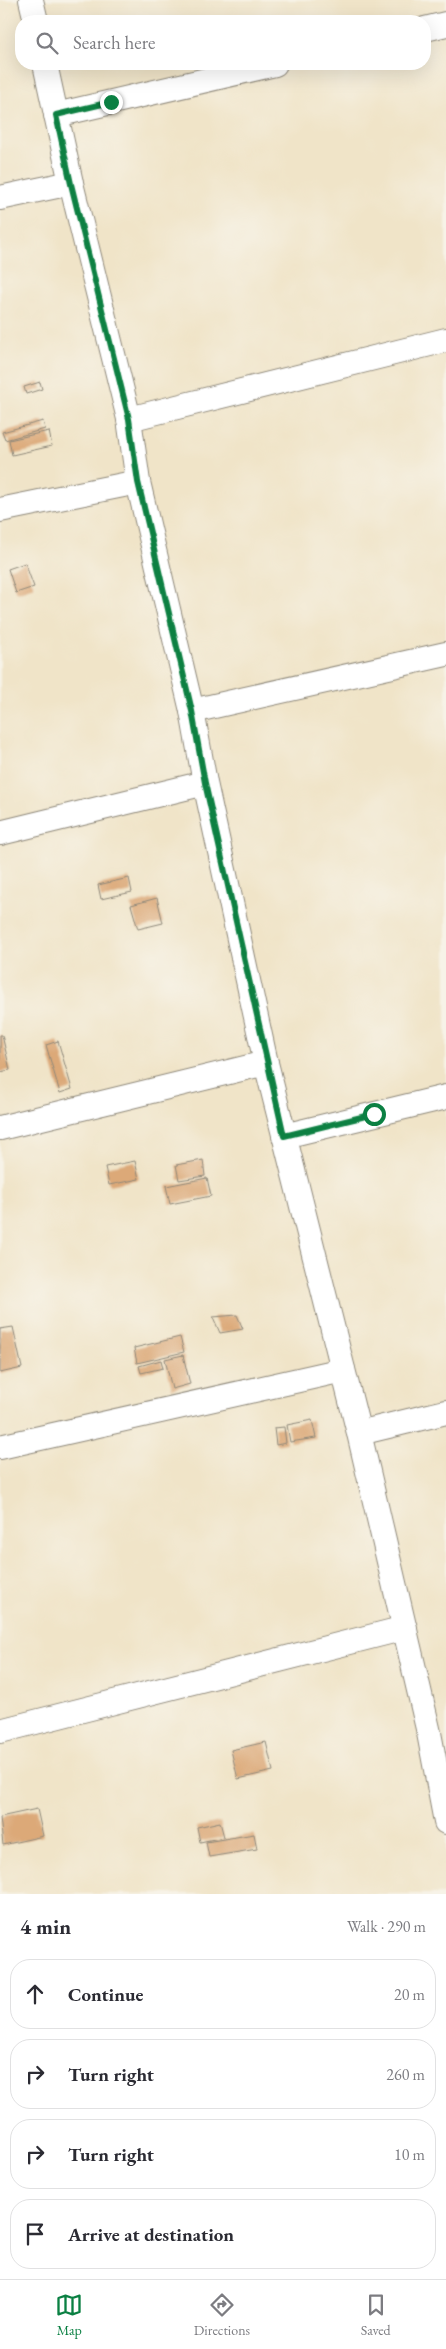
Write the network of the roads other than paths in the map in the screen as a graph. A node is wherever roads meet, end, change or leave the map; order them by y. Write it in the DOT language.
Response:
graph roads {
  1 [pos="31,0"];
  2 [pos="35,15"];
  3 [pos="446,24"];
  4 [pos="431,28"];
  5 [pos="46,70"];
  6 [pos="249,70"];
  7 [pos="56,115"];
  8 [pos="71,184"];
  9 [pos="0,198"];
  10 [pos="446,340"];
  11 [pos="129,419"];
  12 [pos="138,482"];
  13 [pos="0,510"];
  14 [pos="446,654"];
  15 [pos="192,711"];
  16 [pos="205,783"];
  17 [pos="0,834"];
  18 [pos="266,1063"];
  19 [pos="446,1097"];
  20 [pos="0,1128"];
  21 [pos="284,1136"];
  22 [pos="343,1370"];
  23 [pos="446,1412"];
  24 [pos="359,1433"];
  25 [pos="0,1447"];
  26 [pos="404,1628"];
  27 [pos="0,1731"];
  28 [pos="437,1731"];
  29 [pos="446,1822"];
  1 -- 2 [label="street"];
  3 -- 4 [label="street"];
  5 -- 7 [label="street"];
  6 -- 7 [label="street"];
  7 -- 8 [label="street"];
  8 -- 9 [label="street"];
  8 -- 11 [label="street"];
  10 -- 11 [label="street"];
  11 -- 12 [label="street"];
  12 -- 13 [label="street"];
  12 -- 15 [label="street"];
  14 -- 15 [label="street"];
  15 -- 16 [label="street"];
  16 -- 17 [label="street"];
  16 -- 18 [label="street"];
  18 -- 20 [label="street"];
  18 -- 21 [label="street"];
  19 -- 21 [label="street"];
  21 -- 22 [label="street"];
  22 -- 24 [label="street"];
  22 -- 25 [label="street"];
  23 -- 24 [label="street"];
  24 -- 26 [label="street"];
  26 -- 27 [label="street"];
  26 -- 28 [label="street"];
  28 -- 29 [label="street"];
}
